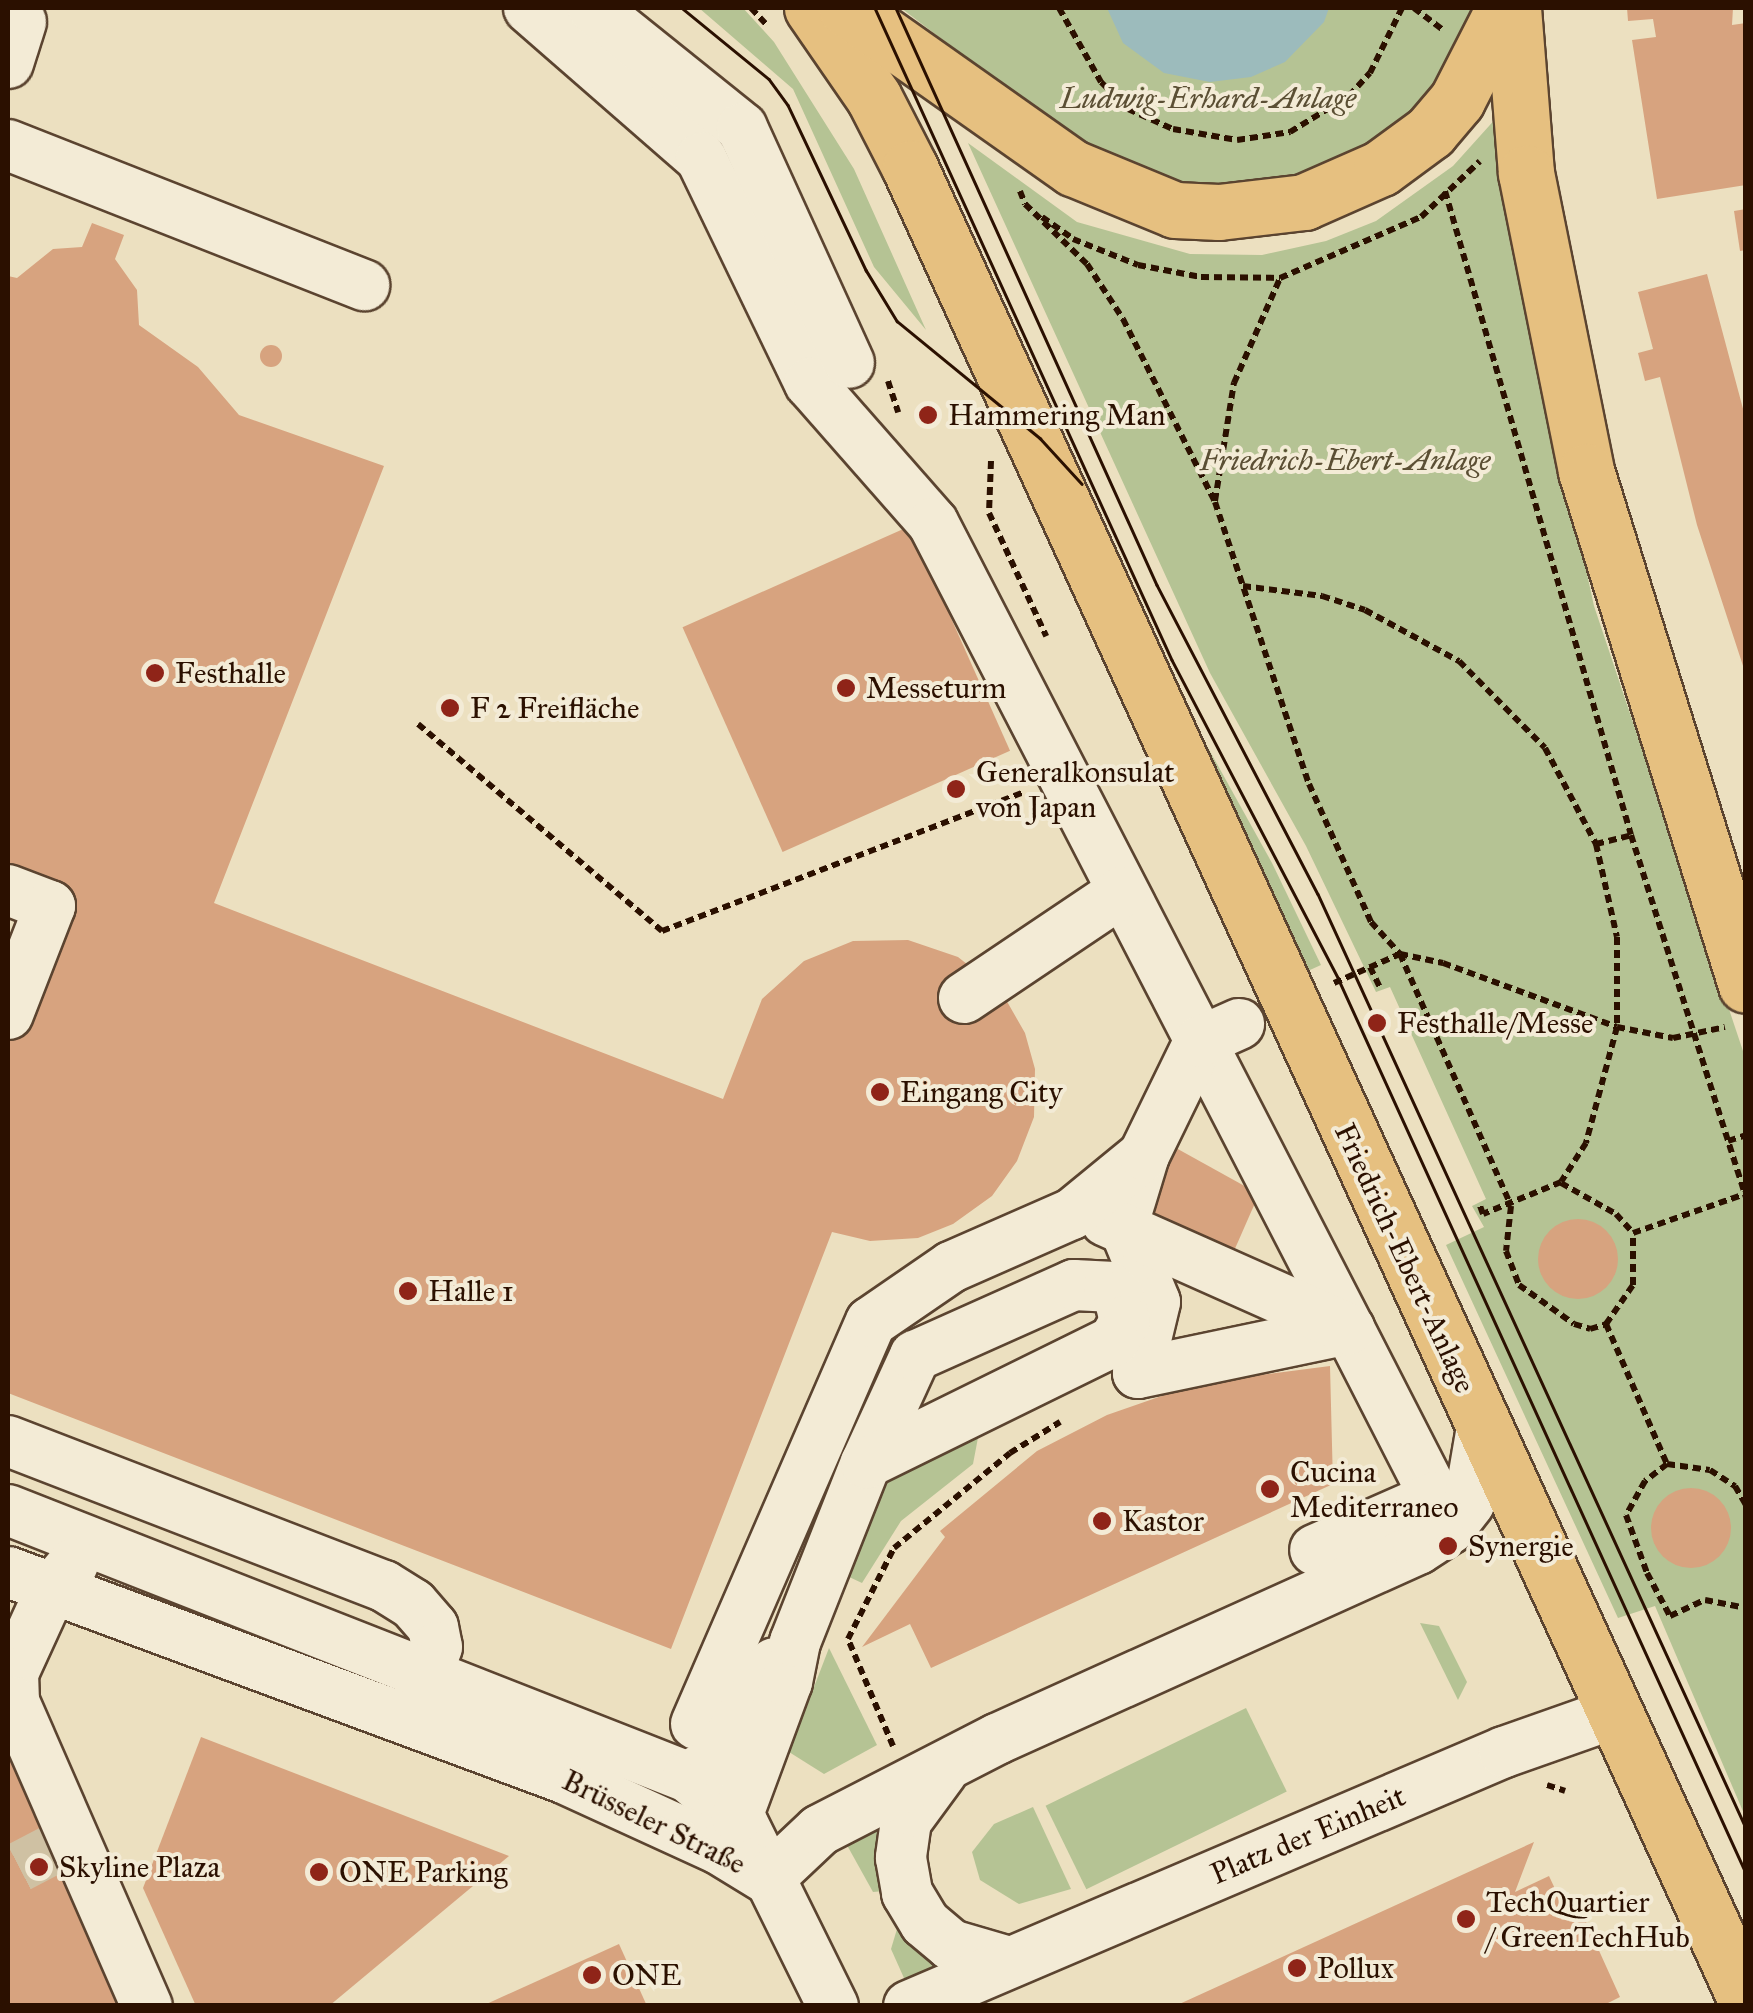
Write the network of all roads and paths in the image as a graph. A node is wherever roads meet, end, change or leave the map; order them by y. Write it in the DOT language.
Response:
graph roads {
  1 [pos="529,8"];
  2 [pos="592,8"];
  3 [pos="812,8"];
  4 [pos="846,8"];
  5 [pos="1059,8"];
  6 [pos="1402,8"];
  7 [pos="1504,8"];
  8 [pos="1514,8"];
  9 [pos="8,145"];
  10 [pos="1016,179"];
  11 [pos="1446,191"];
  12 [pos="1280,278"];
  13 [pos="364,285"];
  14 [pos="849,363"];
  15 [pos="991,458"];
  16 [pos="1215,502"];
  17 [pos="989,513"];
  18 [pos="1242,586"];
  19 [pos="418,724"];
  20 [pos="1023,792"];
  21 [pos="1631,835"];
  22 [pos="1596,844"];
  23 [pos="1730,877"];
  24 [pos="8,890"];
  25 [pos="1122,892"];
  26 [pos="1400,954"];
  27 [pos="1370,967"];
  28 [pos="1355,974"];
  29 [pos="1746,984"];
  30 [pos="1381,990"];
  31 [pos="964,998"];
  32 [pos="8,1014"];
  33 [pos="1617,1026"];
  34 [pos="1219,1033"];
  35 [pos="1696,1038"];
  36 [pos="1746,1135"];
  37 [pos="1728,1140"];
  38 [pos="1561,1182"];
  39 [pos="1141,1188"];
  40 [pos="1745,1196"];
  41 [pos="1479,1203"];
  42 [pos="1511,1206"];
  43 [pos="1072,1214"];
  44 [pos="1633,1233"];
  45 [pos="1606,1324"];
  46 [pos="1349,1329"];
  47 [pos="1074,1413"];
  48 [pos="1482,1428"];
  49 [pos="8,1441"];
  50 [pos="866,1463"];
  51 [pos="1667,1464"];
  52 [pos="1746,1504"];
  53 [pos="8,1510"];
  54 [pos="1316,1550"];
  55 [pos="136,1561"];
  56 [pos="29,1581"];
  57 [pos="1746,1608"];
  58 [pos="795,1642"];
  59 [pos="46,1645"];
  60 [pos="428,1672"];
  61 [pos="1612,1714"];
  62 [pos="408,1720"];
  63 [pos="696,1724"];
  64 [pos="896,1752"];
  65 [pos="36,1756"];
  66 [pos="945,1768"];
  67 [pos="688,1778"];
  68 [pos="738,1817"];
  69 [pos="61,1845"];
  70 [pos="768,1880"];
  71 [pos="1006,1962"];
  72 [pos="1746,2000"];
  73 [pos="147,2006"];
  74 [pos="163,2006"];
  75 [pos="833,2006"];
  76 [pos="910,2006"];
  1 -- 25 [label="street"];
  2 -- 14 [label="street"];
  3 -- 48 [label="main road, Friedrich-Ebert-Anlage"];
  4 -- 7 [label="main road"];
  5 -- 6 [label="path"];
  8 -- 23 [label="main road"];
  9 -- 13 [label="street"];
  10 -- 16 [label="path"];
  11 -- 21 [label="path"];
  12 -- 16 [label="path"];
  15 -- 17 [label="path"];
  16 -- 18 [label="path"];
  18 -- 22 [label="path"];
  18 -- 26 [label="path"];
  19 -- 20 [label="path"];
  21 -- 22 [label="path"];
  21 -- 35 [label="path"];
  22 -- 33 [label="path"];
  23 -- 29 [label="main road"];
  24 -- 32 [label="street"];
  25 -- 31 [label="street"];
  25 -- 34 [label="street"];
  26 -- 27 [label="path"];
  26 -- 33 [label="path"];
  26 -- 42 [label="path"];
  27 -- 28 [label="path"];
  27 -- 30 [label="path"];
  33 -- 35 [label="path"];
  33 -- 38 [label="path"];
  34 -- 39 [label="street"];
  34 -- 46 [label="street"];
  35 -- 37 [label="path"];
  36 -- 37 [label="path"];
  37 -- 40 [label="path"];
  38 -- 42 [label="path"];
  38 -- 44 [label="path"];
  39 -- 43 [label="street"];
  39 -- 43 [label="street"];
  39 -- 46 [label="street"];
  39 -- 46 [label="street"];
  40 -- 44 [label="path"];
  41 -- 42 [label="path"];
  42 -- 45 [label="path"];
  43 -- 63 [label="street"];
  44 -- 45 [label="path"];
  45 -- 51 [label="path"];
  46 -- 54 [label="street"];
  47 -- 64 [label="path"];
  48 -- 61 [label="main road, Friedrich-Ebert-Anlage"];
  48 -- 66 [label="street, Friedrich-Ebert-Anlage"];
  49 -- 60 [label="street"];
  50 -- 50 [label="street"];
  50 -- 58 [label="street"];
  51 -- 52 [label="path"];
  51 -- 57 [label="path"];
  53 -- 55 [label="street, Brüsseler Straße"];
  55 -- 56 [label="street"];
  55 -- 60 [label="street, Brüsseler Straße"];
  56 -- 62 [label="street, Brüsseler Straße"];
  56 -- 65 [label="street"];
  58 -- 67 [label="street"];
  58 -- 68 [label="street"];
  59 -- 74 [label="street"];
  60 -- 62 [label="street"];
  60 -- 67 [label="street, Brüsseler Straße"];
  61 -- 71 [label="street, Platz der Einheit"];
  61 -- 72 [label="main road, Friedrich-Ebert-Anlage"];
  62 -- 70 [label="street, Brüsseler Straße"];
  65 -- 69 [label="street"];
  65 -- 73 [label="street"];
  66 -- 70 [label="street"];
  66 -- 71 [label="street"];
  67 -- 68 [label="street, Brüsseler Straße"];
  68 -- 70 [label="street, Brüsseler Straße"];
  70 -- 75 [label="street"];
  71 -- 76 [label="street, Platz der Einheit"];
}
